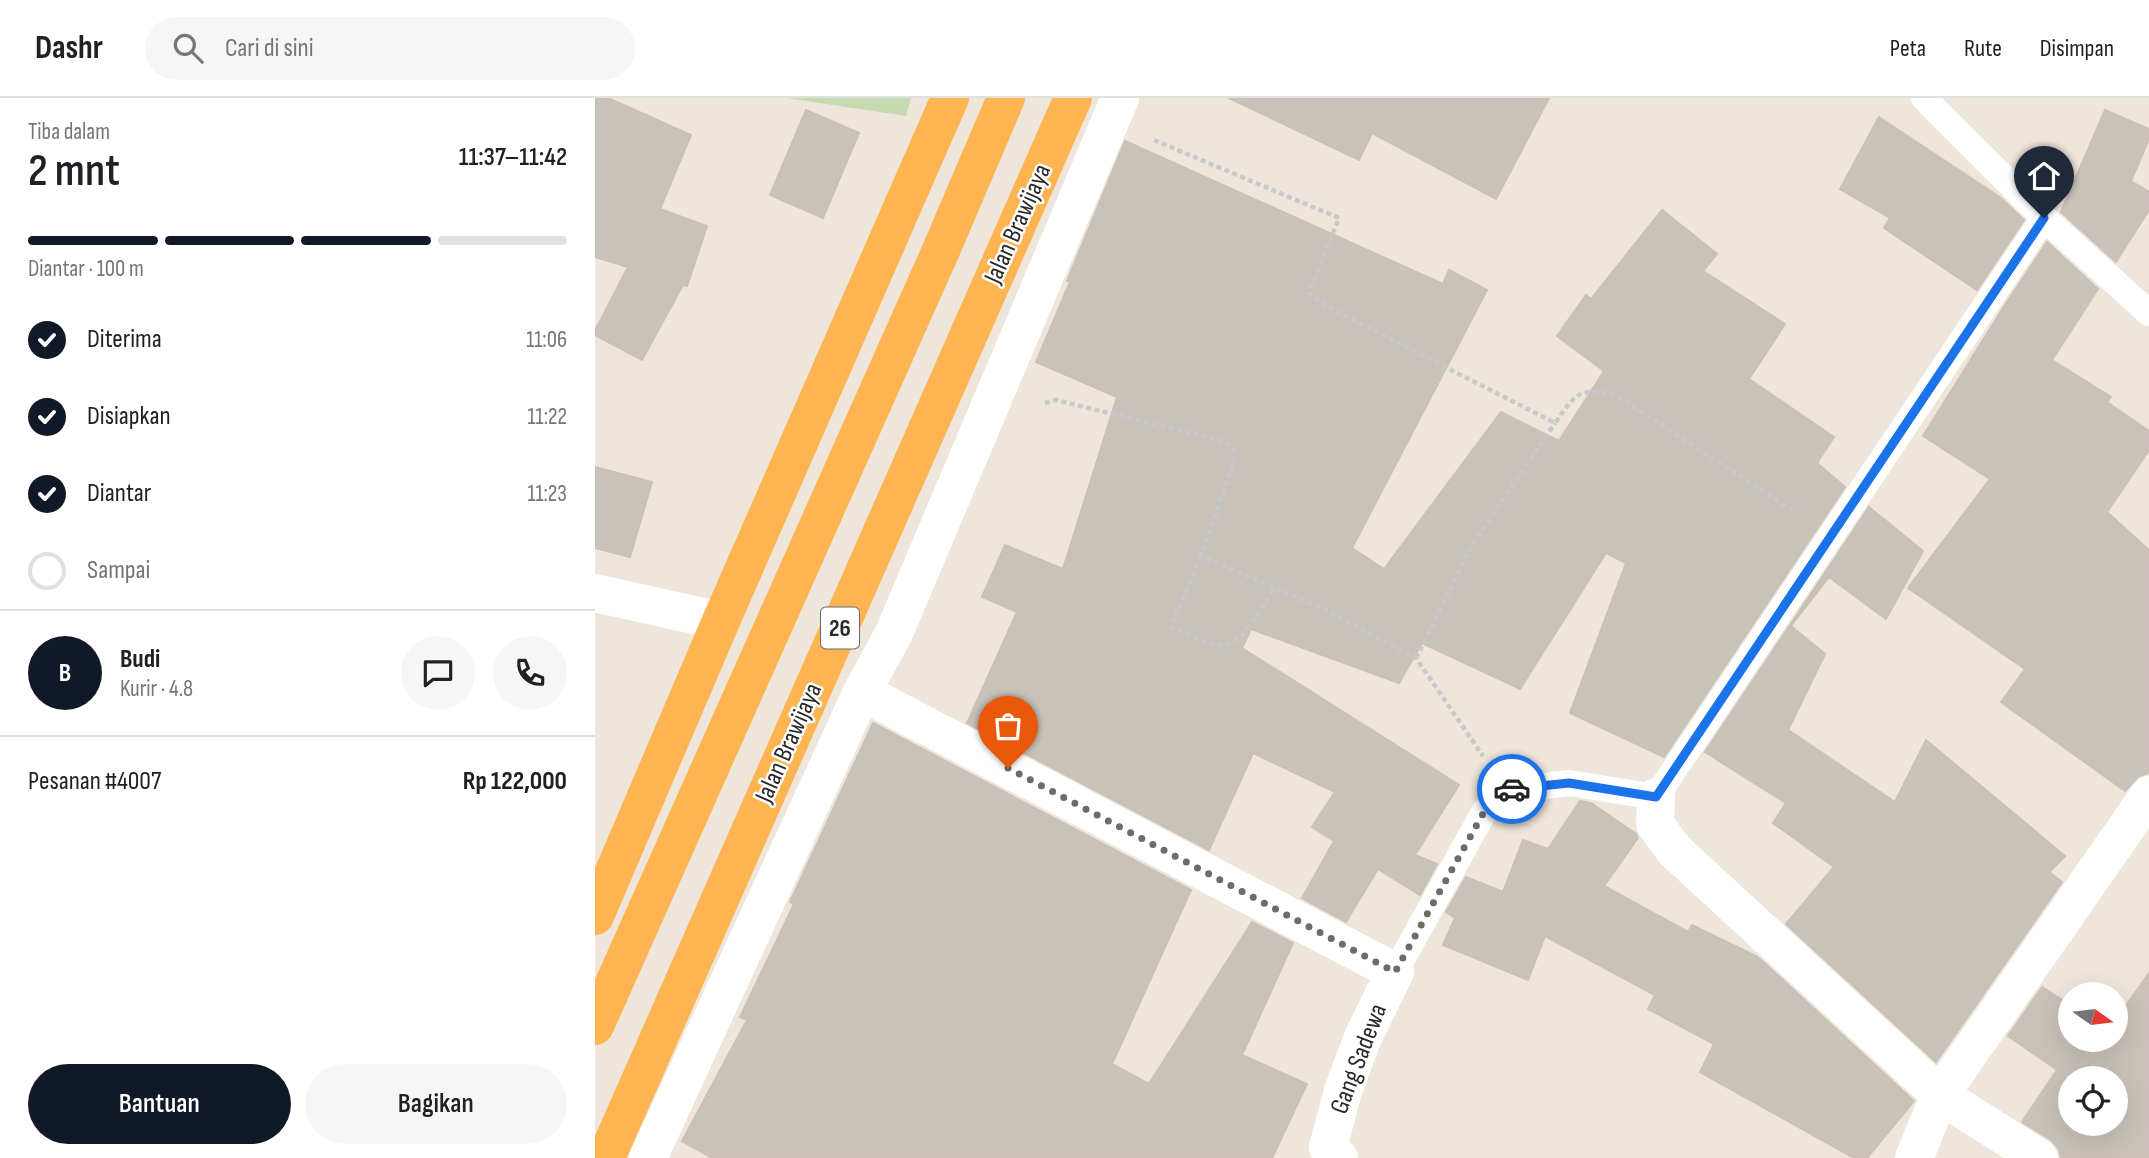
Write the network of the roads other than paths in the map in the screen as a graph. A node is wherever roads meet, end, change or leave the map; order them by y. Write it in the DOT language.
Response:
graph roads {
  1 [pos="950,98"];
  2 [pos="1006,98"];
  3 [pos="1073,98"];
  4 [pos="1924,98"];
  5 [pos="1115,110"];
  6 [pos="2044,218"];
  7 [pos="2149,313"];
  8 [pos="595,593"];
  9 [pos="720,621"];
  10 [pos="862,692"];
  11 [pos="2149,795"];
  12 [pos="1656,797"];
  13 [pos="595,916"];
  14 [pos="1395,972"];
  15 [pos="595,1026"];
  16 [pos="1940,1095"];
  17 [pos="1328,1154"];
  18 [pos="606,1158"];
  19 [pos="648,1158"];
  20 [pos="1914,1158"];
  21 [pos="2039,1158"];
  1 -- 9 [label="highway"];
  2 -- 15 [label="highway, 26"];
  3 -- 18 [label="highway, Jalan Brawijaya / 26"];
  4 -- 6 [label="lane"];
  5 -- 10 [label="street"];
  6 -- 7 [label="lane"];
  6 -- 12 [label="lane"];
  8 -- 9 [label="street"];
  9 -- 13 [label="highway"];
  10 -- 14 [label="street, Gang Sadewa"];
  10 -- 19 [label="street"];
  11 -- 16 [label="street"];
  12 -- 14 [label="lane"];
  12 -- 16 [label="street"];
  14 -- 17 [label="street, Gang Sadewa"];
  16 -- 20 [label="street"];
  16 -- 21 [label="street"];
}
